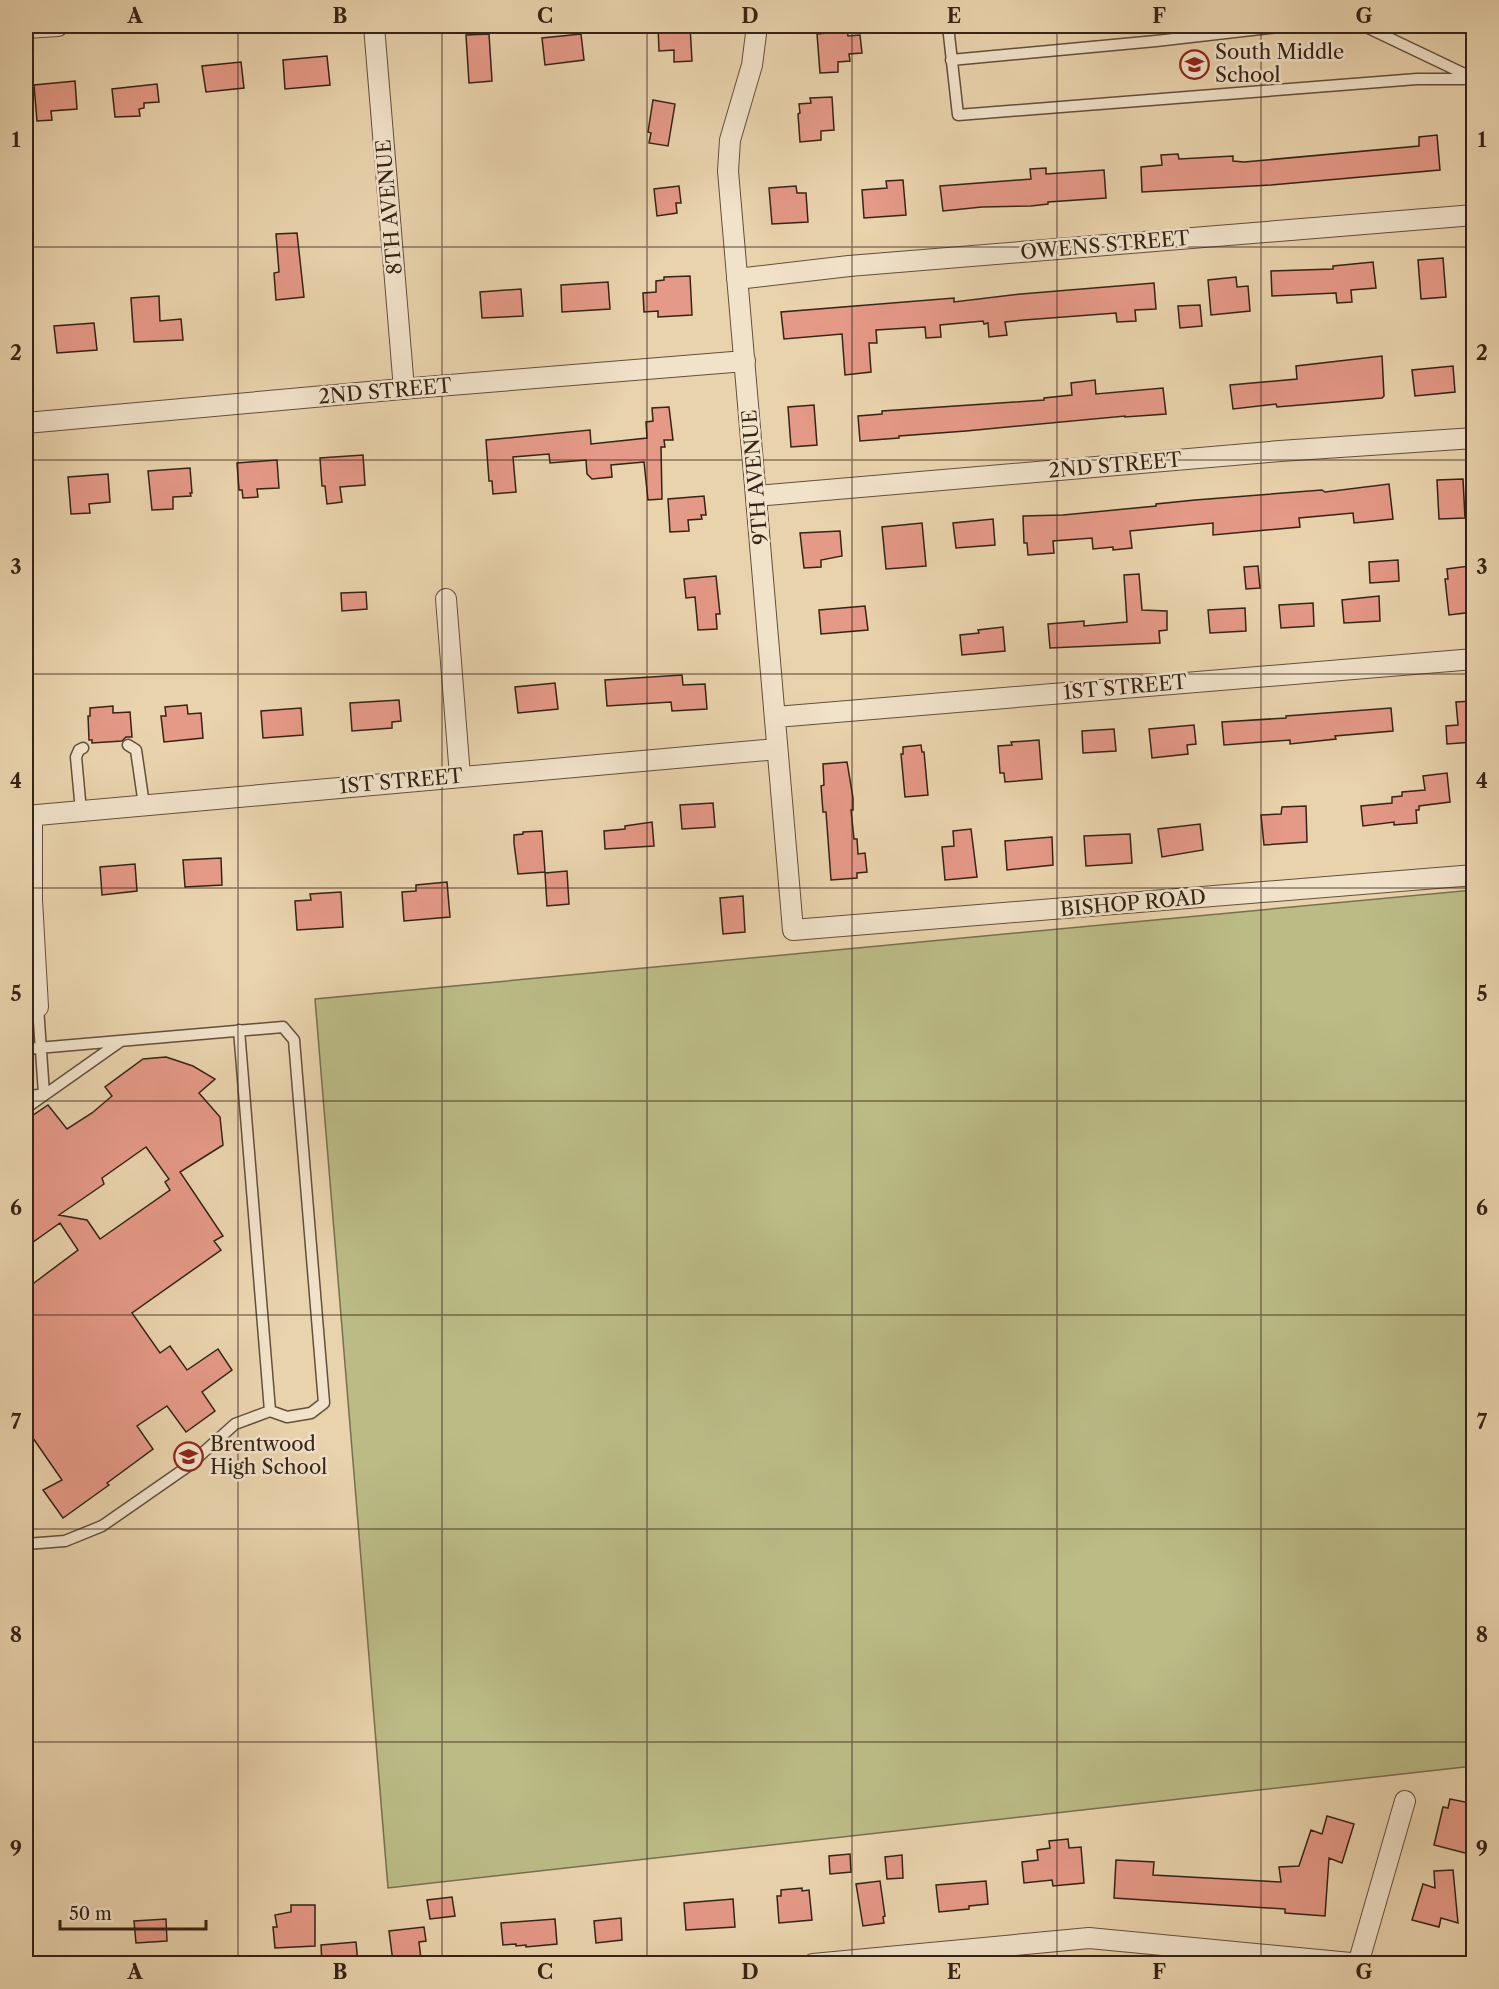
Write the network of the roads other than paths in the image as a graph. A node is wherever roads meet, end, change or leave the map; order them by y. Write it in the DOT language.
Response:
graph roads {
  1 [pos="58,26"];
  2 [pos="374,26"];
  3 [pos="757,26"];
  4 [pos="948,26"];
  5 [pos="1288,26"];
  6 [pos="1364,26"];
  7 [pos="26,28"];
  8 [pos="951,60"];
  9 [pos="1473,79"];
  10 [pos="1473,215"];
  11 [pos="737,279"];
  12 [pos="744,361"];
  13 [pos="404,388"];
  14 [pos="26,423"];
  15 [pos="1473,438"];
  16 [pos="756,496"];
  17 [pos="446,599"];
  18 [pos="1473,659"];
  19 [pos="776,717"];
  20 [pos="128,745"];
  21 [pos="83,748"];
  22 [pos="777,749"];
  23 [pos="460,776"];
  24 [pos="144,805"];
  25 [pos="81,811"];
  26 [pos="29,816"];
  27 [pos="1473,875"];
  28 [pos="793,930"];
  29 [pos="38,1007"];
  30 [pos="239,1030"];
  31 [pos="121,1041"];
  32 [pos="40,1047"];
  33 [pos="26,1048"];
  34 [pos="44,1094"];
  35 [pos="26,1097"];
  36 [pos="26,1107"];
  37 [pos="270,1411"];
  38 [pos="26,1544"];
  39 [pos="1405,1801"];
  40 [pos="1359,1963"];
  41 [pos="813,1964"];
  1 -- 7 [label="street"];
  2 -- 13 [label="street, 8TH AVENUE"];
  3 -- 11 [label="street, 9TH AVENUE"];
  4 -- 8 [label="lane"];
  5 -- 8 [label="lane"];
  6 -- 9 [label="lane"];
  8 -- 9 [label="lane"];
  10 -- 11 [label="street, OWENS STREET"];
  11 -- 12 [label="street, 9TH AVENUE"];
  12 -- 13 [label="street, 2ND STREET"];
  12 -- 16 [label="street, 9TH AVENUE"];
  13 -- 14 [label="street, 2ND STREET"];
  15 -- 16 [label="street, 2ND STREET"];
  16 -- 19 [label="street, 9TH AVENUE"];
  17 -- 23 [label="street"];
  18 -- 19 [label="street, 1ST STREET"];
  19 -- 22 [label="street, 9TH AVENUE"];
  20 -- 24 [label="lane"];
  21 -- 25 [label="lane"];
  22 -- 23 [label="street, 1ST STREET"];
  22 -- 28 [label="street, 9TH AVENUE"];
  23 -- 24 [label="street, 1ST STREET"];
  24 -- 25 [label="street, 1ST STREET"];
  25 -- 26 [label="street, 1ST STREET"];
  26 -- 29 [label="street"];
  27 -- 28 [label="street, BISHOP ROAD"];
  29 -- 32 [label="lane"];
  30 -- 31 [label="lane"];
  30 -- 37 [label="lane"];
  30 -- 37 [label="lane"];
  31 -- 32 [label="lane"];
  31 -- 34 [label="lane"];
  32 -- 33 [label="lane"];
  32 -- 34 [label="lane"];
  34 -- 35 [label="lane"];
  34 -- 36 [label="lane"];
  37 -- 38 [label="lane"];
  39 -- 40 [label="street"];
  40 -- 41 [label="street"];
}
